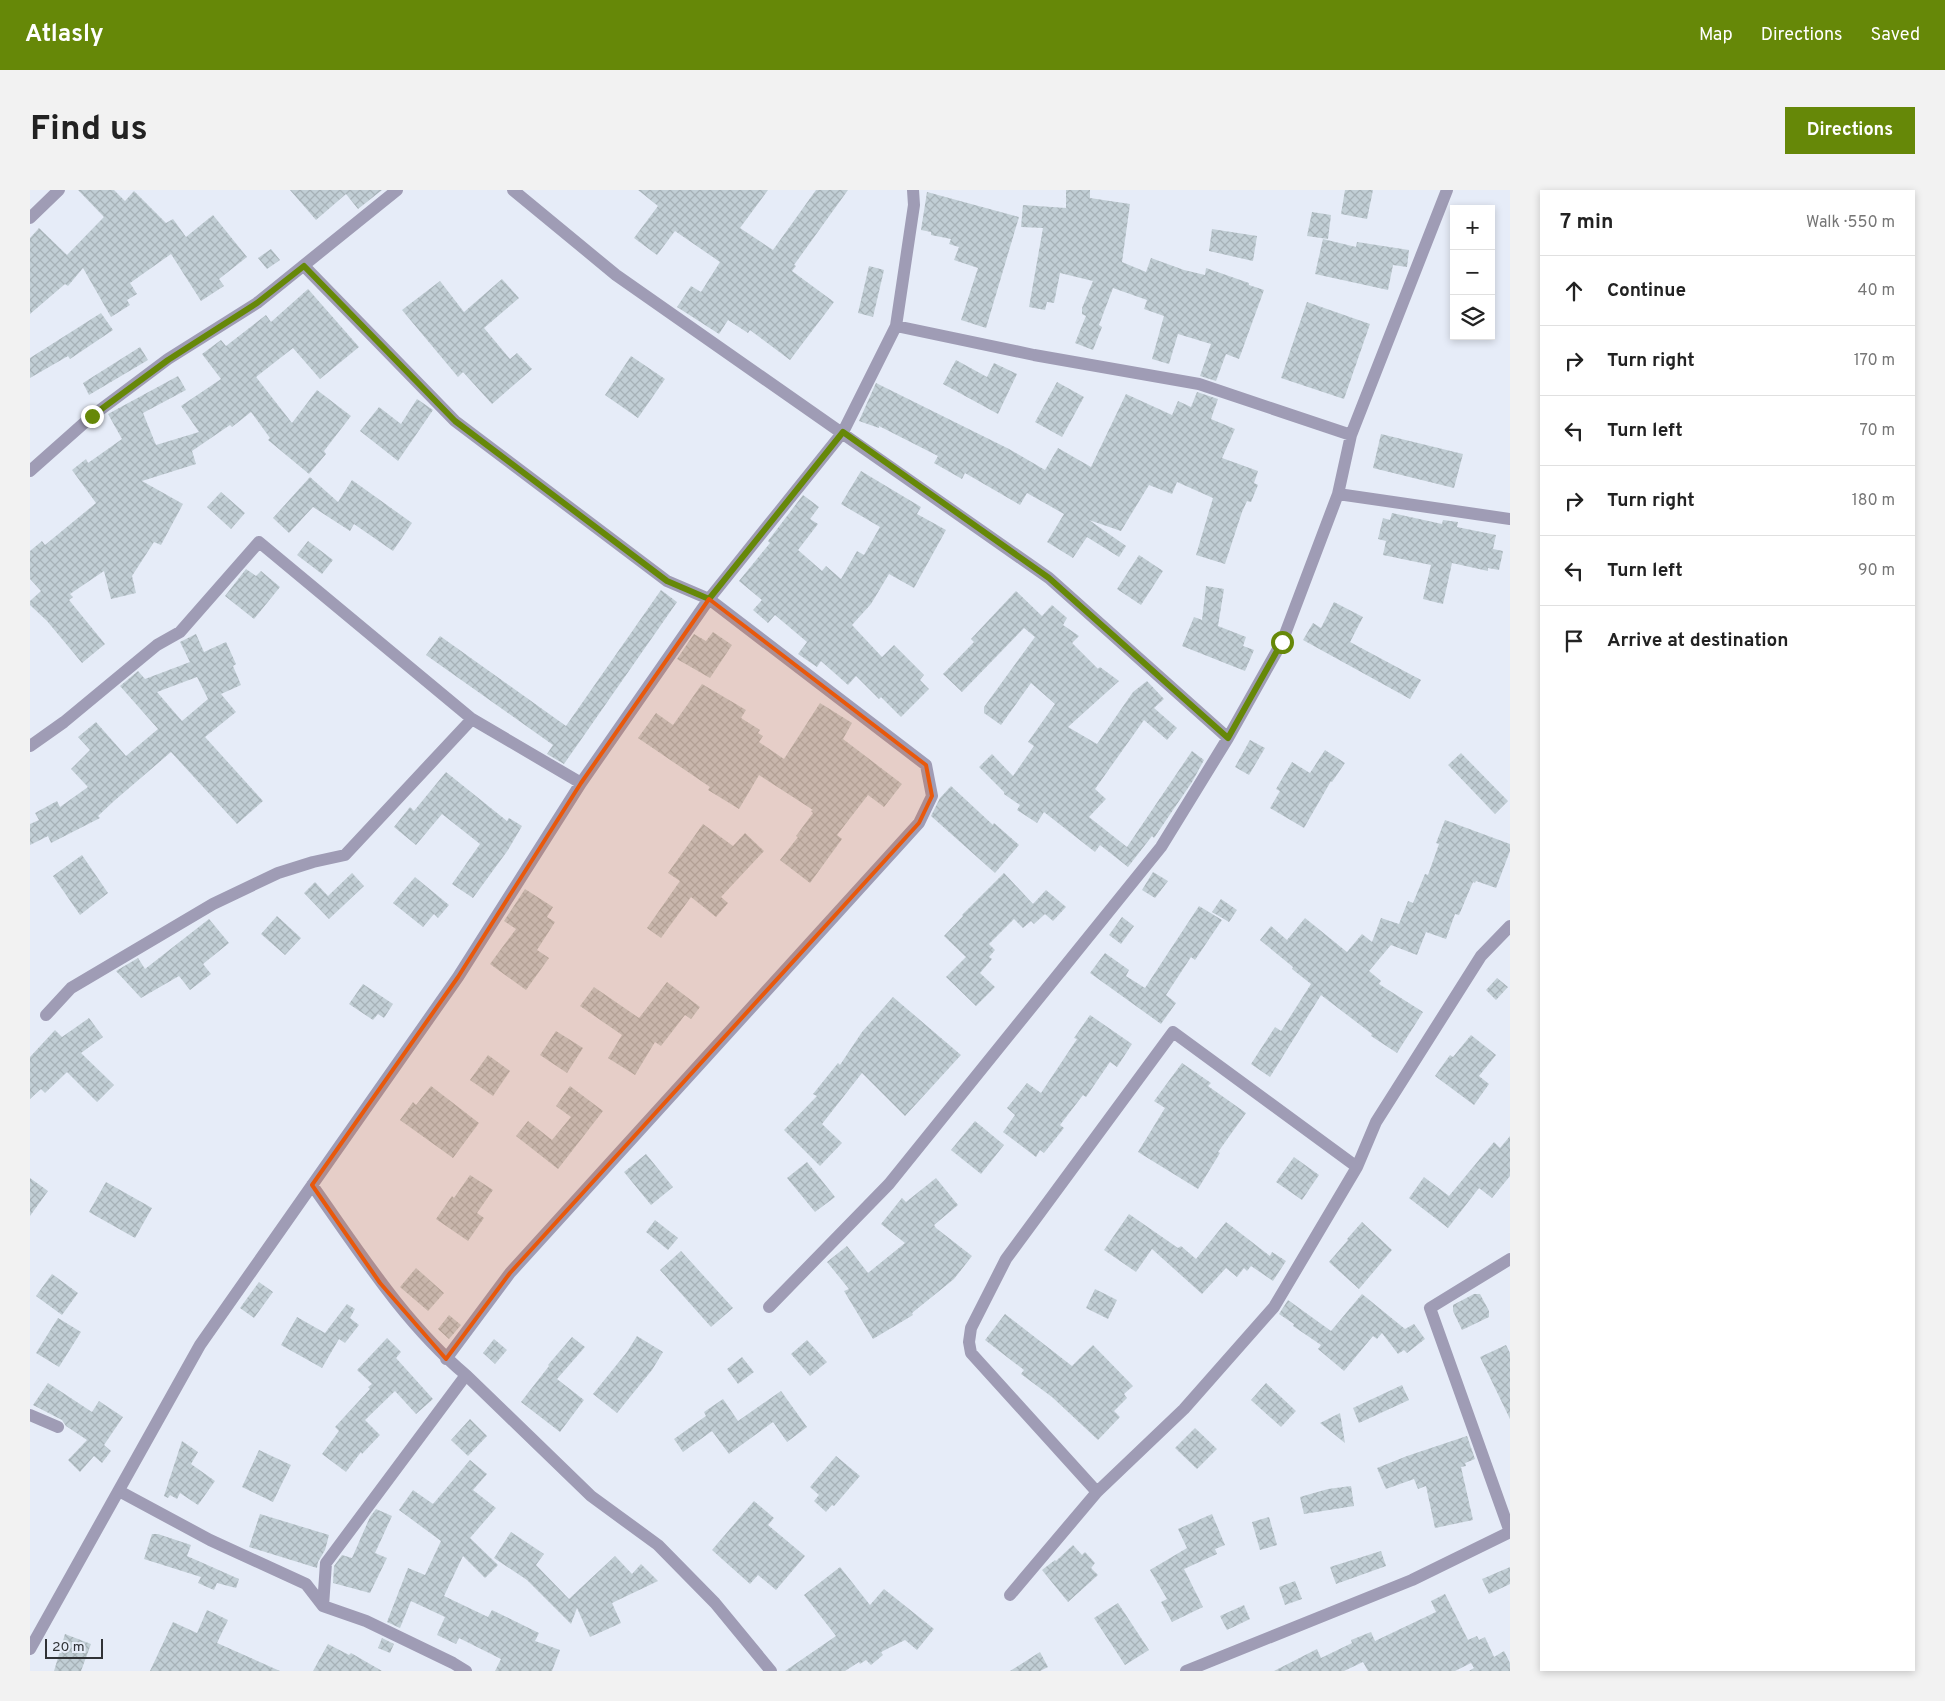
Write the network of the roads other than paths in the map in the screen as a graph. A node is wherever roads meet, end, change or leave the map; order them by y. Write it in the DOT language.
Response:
graph roads {
  1 [pos="59,190"];
  2 [pos="397,190"];
  3 [pos="513,190"];
  4 [pos="914,190"];
  5 [pos="1447,190"];
  6 [pos="30,218"];
  7 [pos="304,266"];
  8 [pos="896,326"];
  9 [pos="843,432"];
  10 [pos="1352,435"];
  11 [pos="30,471"];
  12 [pos="1338,494"];
  13 [pos="1510,519"];
  14 [pos="709,599"];
  15 [pos="472,718"];
  16 [pos="1228,738"];
  17 [pos="30,746"];
  18 [pos="581,783"];
  19 [pos="1510,926"];
  20 [pos="46,1015"];
  21 [pos="1357,1167"];
  22 [pos="312,1185"];
  23 [pos="1510,1260"];
  24 [pos="769,1307"];
  25 [pos="446,1359"];
  26 [pos="466,1375"];
  27 [pos="30,1415"];
  28 [pos="58,1427"];
  29 [pos="120,1491"];
  30 [pos="1097,1492"];
  31 [pos="1510,1532"];
  32 [pos="1010,1595"];
  33 [pos="323,1606"];
  34 [pos="30,1649"];
  35 [pos="466,1671"];
  36 [pos="771,1671"];
  37 [pos="1186,1671"];
  1 -- 6 [label="street"];
  2 -- 7 [label="street"];
  3 -- 9 [label="street"];
  4 -- 8 [label="street"];
  5 -- 10 [label="street"];
  7 -- 11 [label="street"];
  7 -- 14 [label="street"];
  8 -- 9 [label="street"];
  8 -- 10 [label="street"];
  9 -- 14 [label="street"];
  9 -- 16 [label="street"];
  10 -- 12 [label="street"];
  12 -- 13 [label="street"];
  12 -- 16 [label="street"];
  14 -- 18 [label="street"];
  14 -- 25 [label="street"];
  15 -- 17 [label="street"];
  15 -- 18 [label="street"];
  15 -- 20 [label="street"];
  16 -- 24 [label="street"];
  18 -- 22 [label="street"];
  19 -- 21 [label="street"];
  21 -- 30 [label="street"];
  21 -- 30 [label="street"];
  22 -- 25 [label="street"];
  22 -- 29 [label="street"];
  23 -- 31 [label="street"];
  25 -- 26 [label="street"];
  26 -- 33 [label="street"];
  26 -- 36 [label="street"];
  27 -- 28 [label="street"];
  29 -- 33 [label="street"];
  29 -- 34 [label="street"];
  30 -- 32 [label="street"];
  31 -- 37 [label="street"];
  33 -- 35 [label="street"];
}
